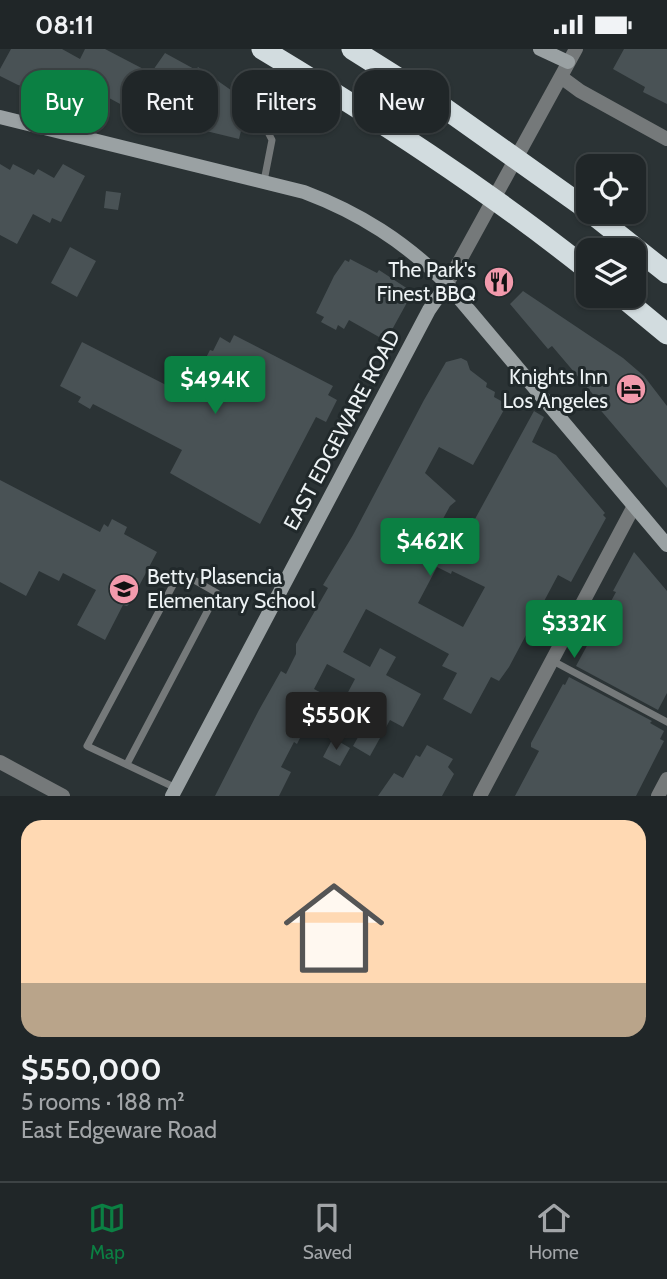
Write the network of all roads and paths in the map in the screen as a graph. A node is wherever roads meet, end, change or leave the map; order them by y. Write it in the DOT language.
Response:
graph roads {
  1 [pos="262,49"];
  2 [pos="352,49"];
  3 [pos="540,49"];
  4 [pos="576,49"];
  5 [pos="568,62"];
  6 [pos="561,77"];
  7 [pos="0,117"];
  8 [pos="269,133"];
  9 [pos="667,139"];
  10 [pos="264,181"];
  11 [pos="576,202"];
  12 [pos="605,224"];
  13 [pos="576,261"];
  14 [pos="667,273"];
  15 [pos="447,284"];
  16 [pos="636,308"];
  17 [pos="667,334"];
  18 [pos="634,506"];
  19 [pos="667,545"];
  20 [pos="553,661"];
  21 [pos="667,722"];
  22 [pos="0,762"];
  23 [pos="127,764"];
  24 [pos="667,779"];
  25 [pos="174,792"];
  26 [pos="63,796"];
  27 [pos="481,796"];
  28 [pos="658,796"];
  1 -- 13 [label="highway"];
  2 -- 11 [label="highway"];
  3 -- 5 [label="main road"];
  4 -- 5 [label="street, EAST EDGEWARE ROAD"];
  5 -- 6 [label="street, EAST EDGEWARE ROAD"];
  6 -- 9 [label="street"];
  6 -- 15 [label="street, EAST EDGEWARE ROAD"];
  7 -- 10 [label="main road"];
  8 -- 10 [label="lane"];
  10 -- 15 [label="main road"];
  12 -- 14 [label="highway"];
  15 -- 18 [label="main road"];
  15 -- 25 [label="main road, EAST EDGEWARE ROAD"];
  16 -- 17 [label="highway"];
  18 -- 19 [label="main road"];
  18 -- 20 [label="street"];
  20 -- 21 [label="lane"];
  20 -- 27 [label="street"];
  22 -- 26 [label="street"];
  23 -- 23 [label="lane"];
  23 -- 25 [label="lane"];
  24 -- 28 [label="street"];
}
